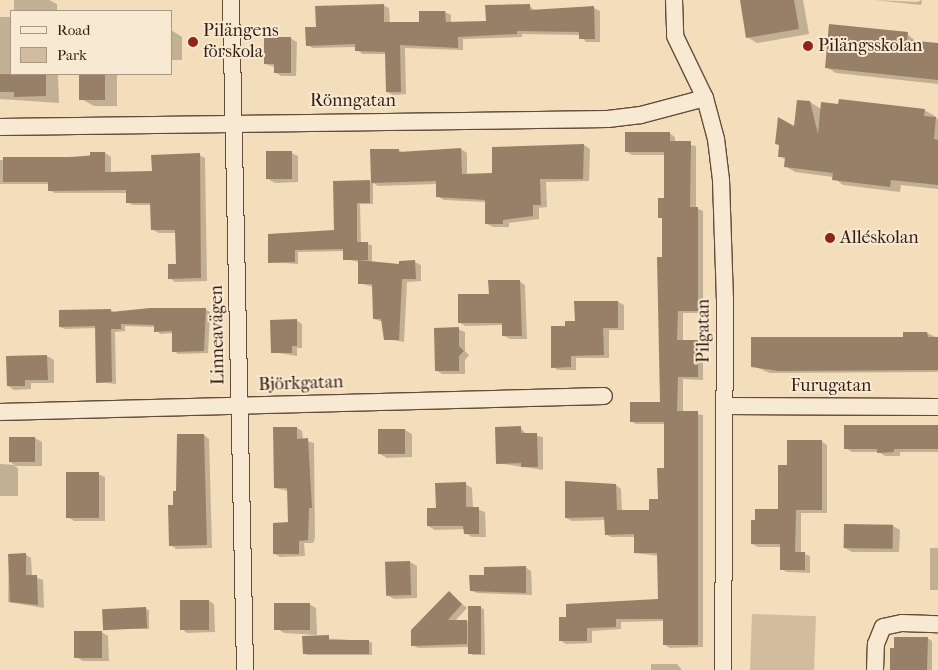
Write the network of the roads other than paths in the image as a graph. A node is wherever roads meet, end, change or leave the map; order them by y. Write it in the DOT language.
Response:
graph roads {
  1 [pos="231,0"];
  2 [pos="674,0"];
  3 [pos="705,98"];
  4 [pos="234,122"];
  5 [pos="0,127"];
  6 [pos="604,396"];
  7 [pos="239,406"];
  8 [pos="724,406"];
  9 [pos="938,406"];
  10 [pos="0,412"];
  11 [pos="938,624"];
  12 [pos="244,670"];
  13 [pos="723,670"];
  14 [pos="876,670"];
  1 -- 4 [label="street, Linneavägen"];
  2 -- 3 [label="street, Pilgatan"];
  3 -- 4 [label="street, Rönngatan"];
  3 -- 8 [label="street, Pilgatan"];
  4 -- 5 [label="street, Rönngatan"];
  4 -- 7 [label="street, Linneavägen"];
  6 -- 7 [label="street, Björkgatan"];
  7 -- 10 [label="street, Björkgatan"];
  7 -- 12 [label="street, Linneavägen"];
  8 -- 9 [label="street, Furugatan"];
  8 -- 13 [label="street, Pilgatan"];
  11 -- 14 [label="street"];
}
